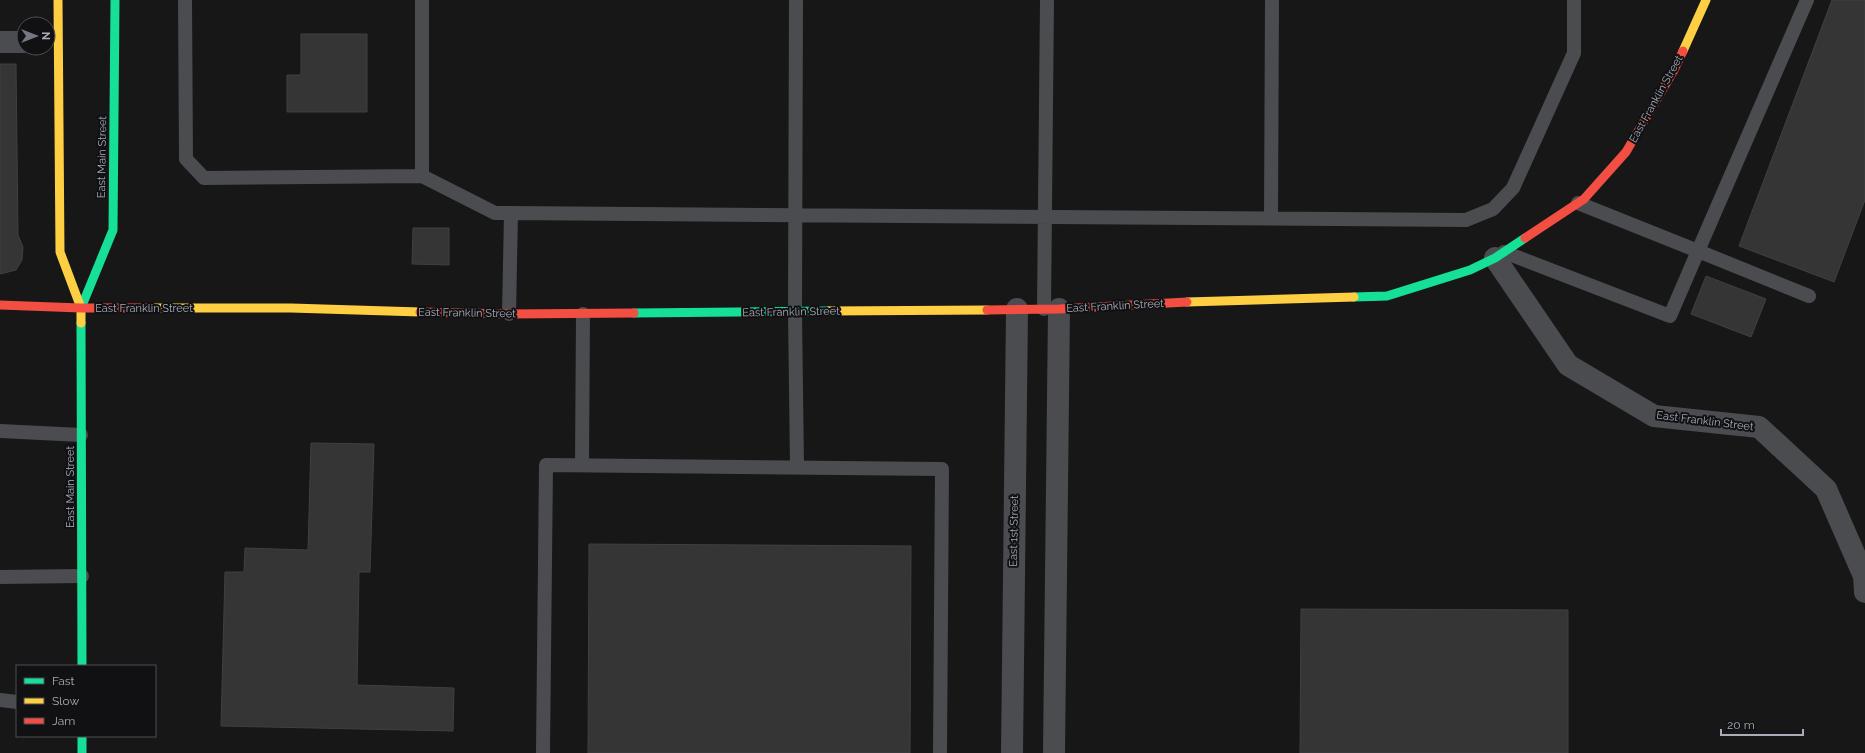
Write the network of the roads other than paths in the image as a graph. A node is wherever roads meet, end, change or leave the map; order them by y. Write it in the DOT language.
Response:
graph roads {
  1 [pos="58,0"];
  2 [pos="115,0"];
  3 [pos="185,0"];
  4 [pos="422,0"];
  5 [pos="796,0"];
  6 [pos="1048,0"];
  7 [pos="1272,0"];
  8 [pos="1574,0"];
  9 [pos="1706,0"];
  10 [pos="1807,0"];
  11 [pos="56,17"];
  12 [pos="0,42"];
  13 [pos="16,42"];
  14 [pos="53,56"];
  15 [pos="422,176"];
  16 [pos="1578,203"];
  17 [pos="511,213"];
  18 [pos="796,215"];
  19 [pos="1045,216"];
  20 [pos="1271,218"];
  21 [pos="1698,250"];
  22 [pos="1500,255"];
  23 [pos="1809,296"];
  24 [pos="0,305"];
  25 [pos="81,308"];
  26 [pos="1016,309"];
  27 [pos="1051,309"];
  28 [pos="795,312"];
  29 [pos="509,314"];
  30 [pos="583,314"];
  31 [pos="0,431"];
  32 [pos="81,435"];
  33 [pos="582,465"];
  34 [pos="797,467"];
  35 [pos="82,576"];
  36 [pos="0,577"];
  37 [pos="1865,592"];
  38 [pos="82,665"];
  39 [pos="0,700"];
  40 [pos="16,702"];
  41 [pos="82,737"];
  42 [pos="82,753"];
  43 [pos="544,753"];
  44 [pos="940,753"];
  45 [pos="1012,753"];
  46 [pos="1054,753"];
  1 -- 11 [label="street, East Main Street"];
  2 -- 25 [label="street, East Main Street"];
  3 -- 15 [label="lane"];
  4 -- 15 [label="lane"];
  5 -- 18 [label="lane"];
  6 -- 19 [label="lane"];
  7 -- 20 [label="lane"];
  8 -- 20 [label="lane"];
  9 -- 16 [label="street, East Franklin Street"];
  10 -- 21 [label="lane"];
  12 -- 13 [label="street"];
  14 -- 25 [label="street, East Main Street"];
  15 -- 17 [label="lane"];
  16 -- 21 [label="lane"];
  16 -- 22 [label="street, East Franklin Street"];
  17 -- 18 [label="lane"];
  17 -- 29 [label="lane"];
  18 -- 19 [label="lane"];
  18 -- 28 [label="lane"];
  19 -- 20 [label="lane"];
  19 -- 27 [label="lane"];
  21 -- 22 [label="lane"];
  21 -- 23 [label="lane"];
  22 -- 27 [label="street, East Franklin Street"];
  22 -- 37 [label="street, East Franklin Street"];
  24 -- 25 [label="street, East Franklin Street"];
  25 -- 29 [label="street, East Franklin Street"];
  25 -- 32 [label="street, East Main Street"];
  26 -- 27 [label="street, East Franklin Street"];
  26 -- 28 [label="street, East Franklin Street"];
  26 -- 45 [label="street, East 1st Street"];
  27 -- 46 [label="street"];
  28 -- 30 [label="street, East Franklin Street"];
  28 -- 34 [label="lane"];
  29 -- 30 [label="street, East Franklin Street"];
  30 -- 33 [label="lane"];
  31 -- 32 [label="lane"];
  32 -- 35 [label="street, East Main Street"];
  33 -- 34 [label="lane"];
  33 -- 43 [label="lane"];
  34 -- 44 [label="lane"];
  35 -- 36 [label="lane"];
  35 -- 38 [label="street, East Main Street"];
  39 -- 40 [label="lane"];
  41 -- 42 [label="street"];
}
